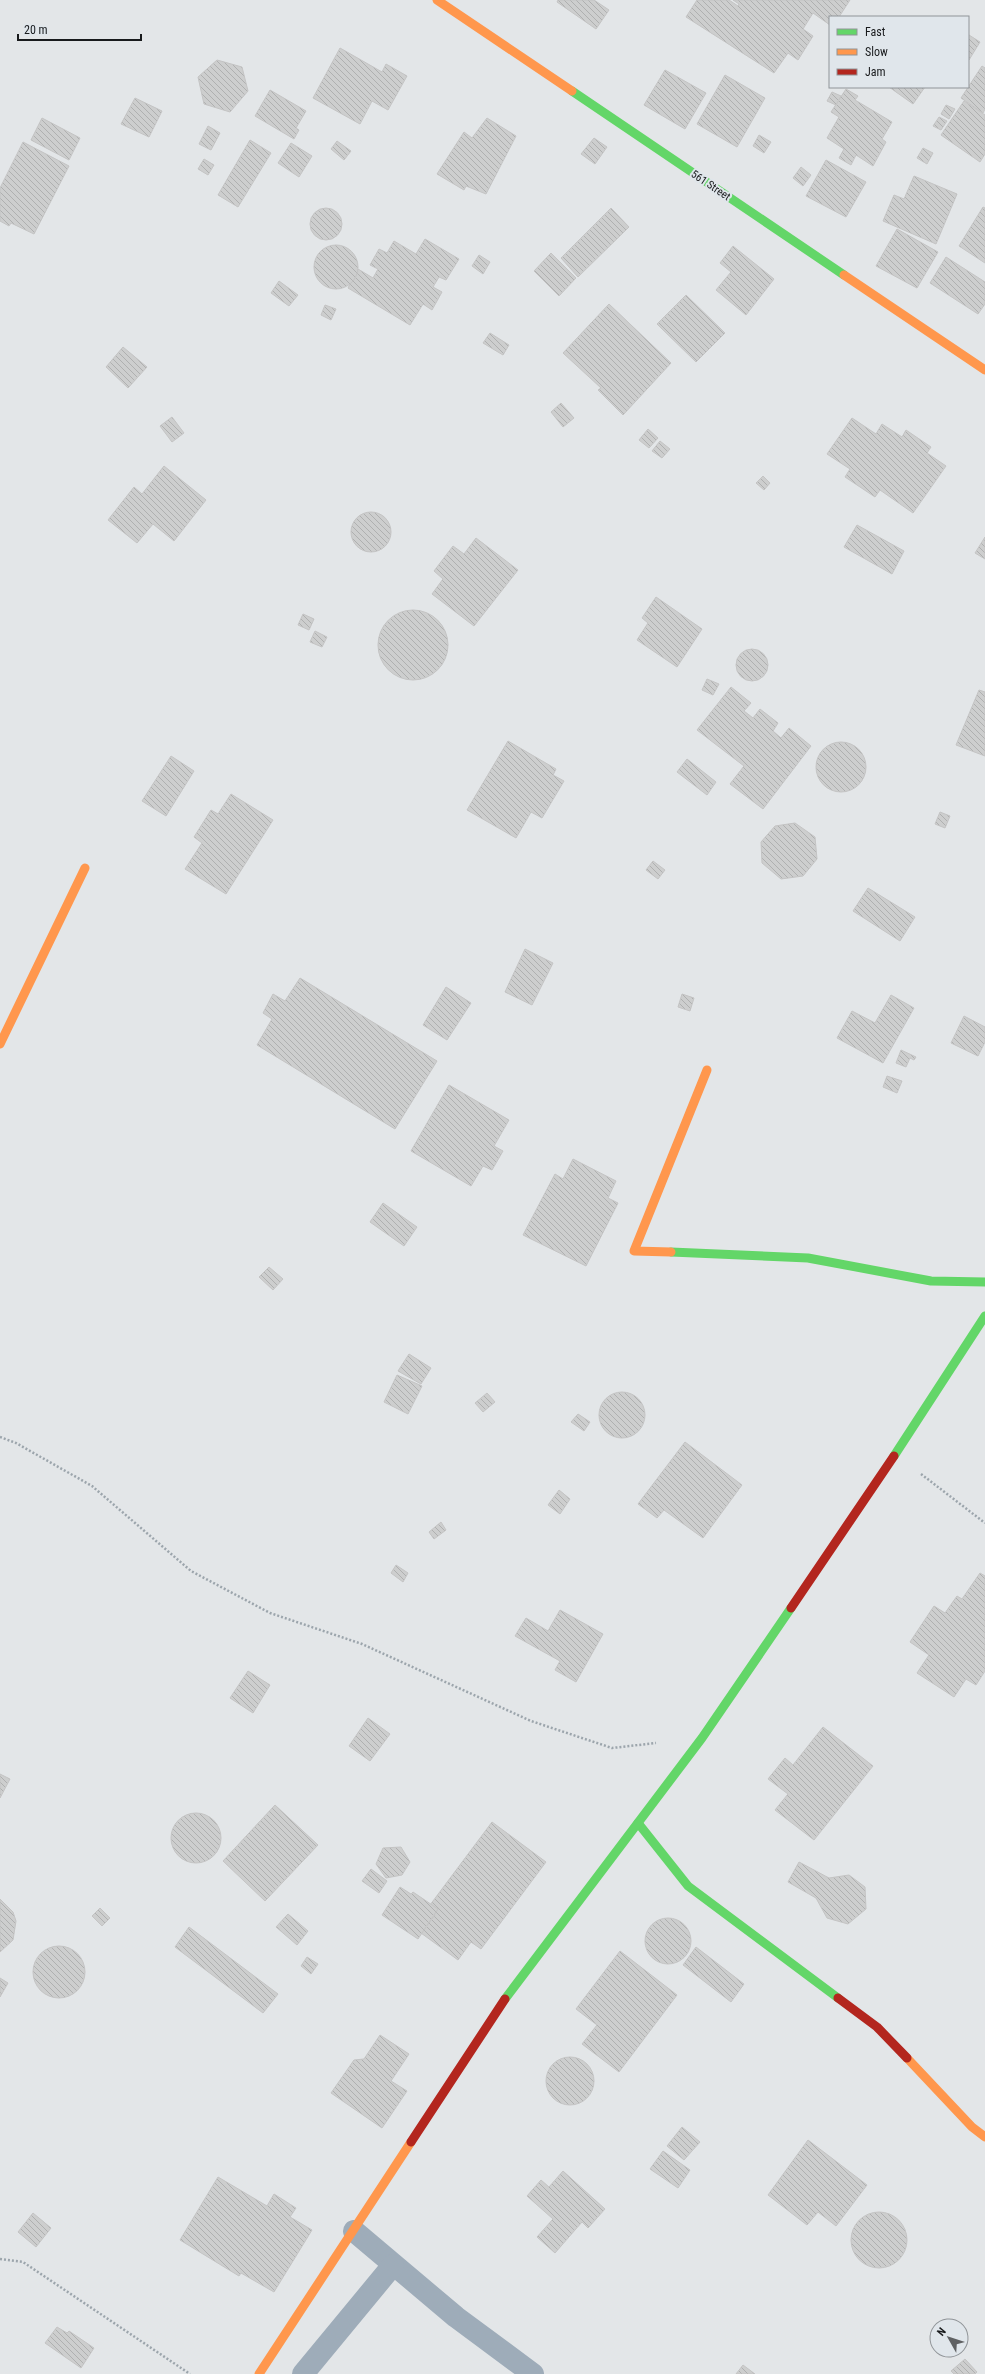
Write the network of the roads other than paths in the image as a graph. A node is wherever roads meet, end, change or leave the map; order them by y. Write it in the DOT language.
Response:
graph roads {
  1 [pos="437,0"];
  2 [pos="985,370"];
  3 [pos="85,868"];
  4 [pos="0,1044"];
  5 [pos="707,1070"];
  6 [pos="985,1282"];
  7 [pos="985,1316"];
  8 [pos="638,1823"];
  9 [pos="985,2137"];
  10 [pos="354,2231"];
  11 [pos="393,2265"];
  12 [pos="259,2374"];
  13 [pos="303,2374"];
  14 [pos="533,2374"];
  1 -- 2 [label="street, 561 Street"];
  3 -- 4 [label="street"];
  5 -- 6 [label="street"];
  7 -- 8 [label="street"];
  8 -- 9 [label="street"];
  8 -- 10 [label="street"];
  10 -- 11 [label="street"];
  10 -- 12 [label="street"];
  11 -- 13 [label="street"];
  11 -- 14 [label="street"];
}
